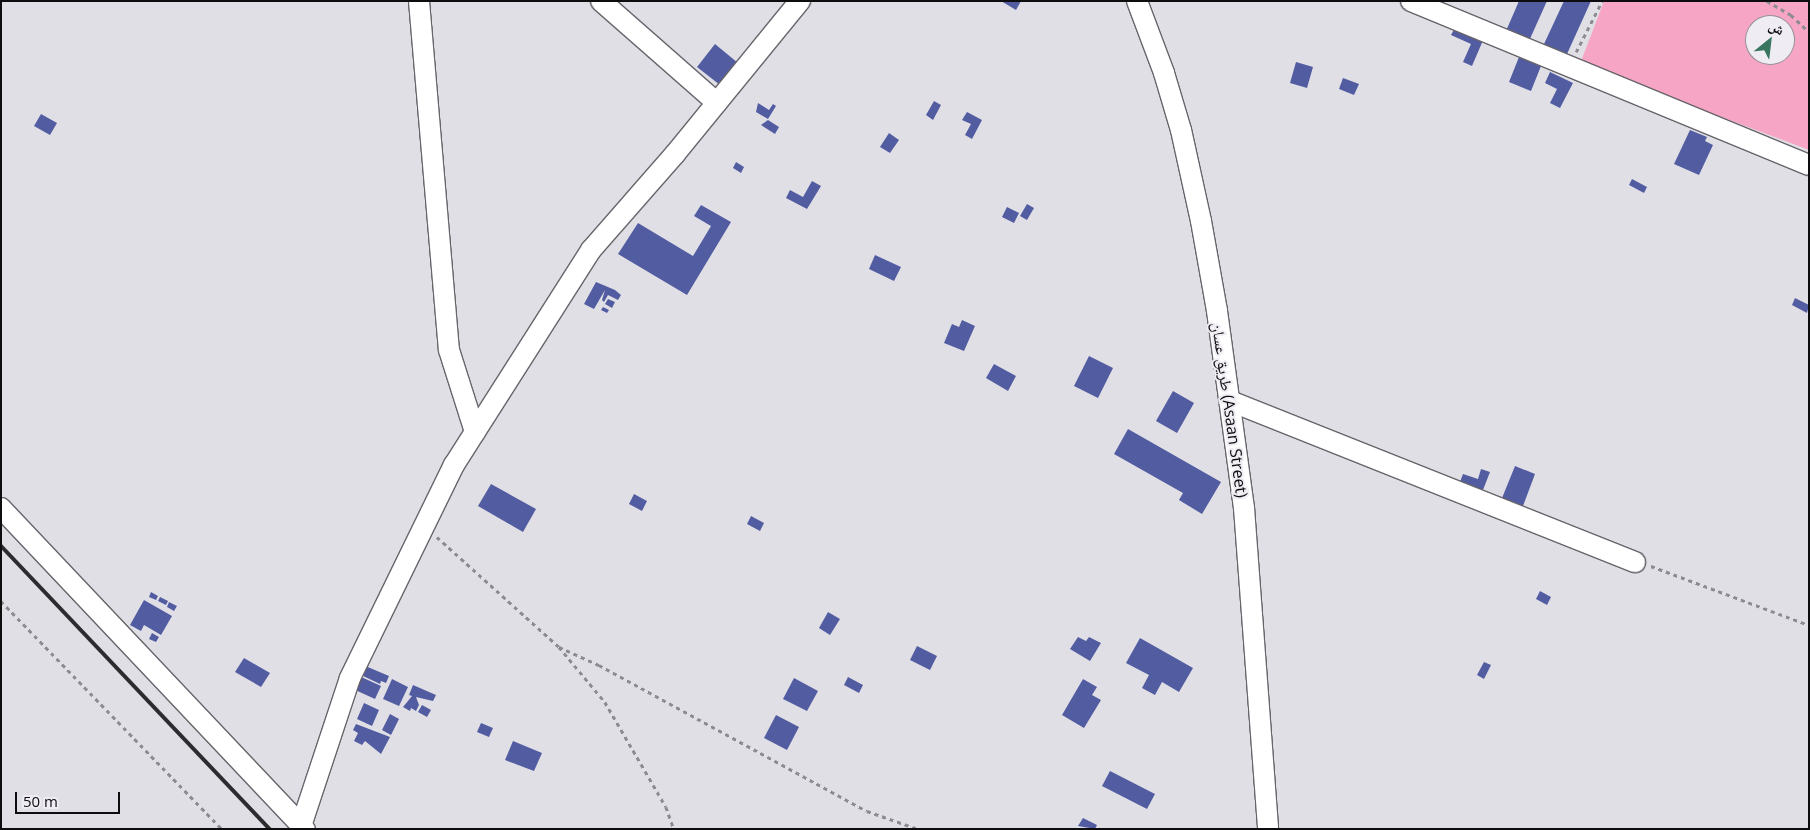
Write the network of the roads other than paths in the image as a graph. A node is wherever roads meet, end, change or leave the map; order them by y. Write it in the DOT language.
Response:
graph roads {
  1 [pos="419,1"];
  2 [pos="601,1"];
  3 [pos="800,1"];
  4 [pos="1137,1"];
  5 [pos="1411,1"];
  6 [pos="717,103"];
  7 [pos="1809,165"];
  8 [pos="1230,401"];
  9 [pos="475,432"];
  10 [pos="1,508"];
  11 [pos="1636,562"];
  12 [pos="302,827"];
  13 [pos="1268,829"];
  1 -- 9 [label="street"];
  2 -- 6 [label="street"];
  3 -- 6 [label="street"];
  4 -- 8 [label="street, طريق عسان (Asaan Street)"];
  5 -- 7 [label="street"];
  6 -- 9 [label="street"];
  8 -- 11 [label="street"];
  8 -- 13 [label="street, طريق عسان (Asaan Street)"];
  9 -- 12 [label="street"];
  10 -- 12 [label="street"];
}
